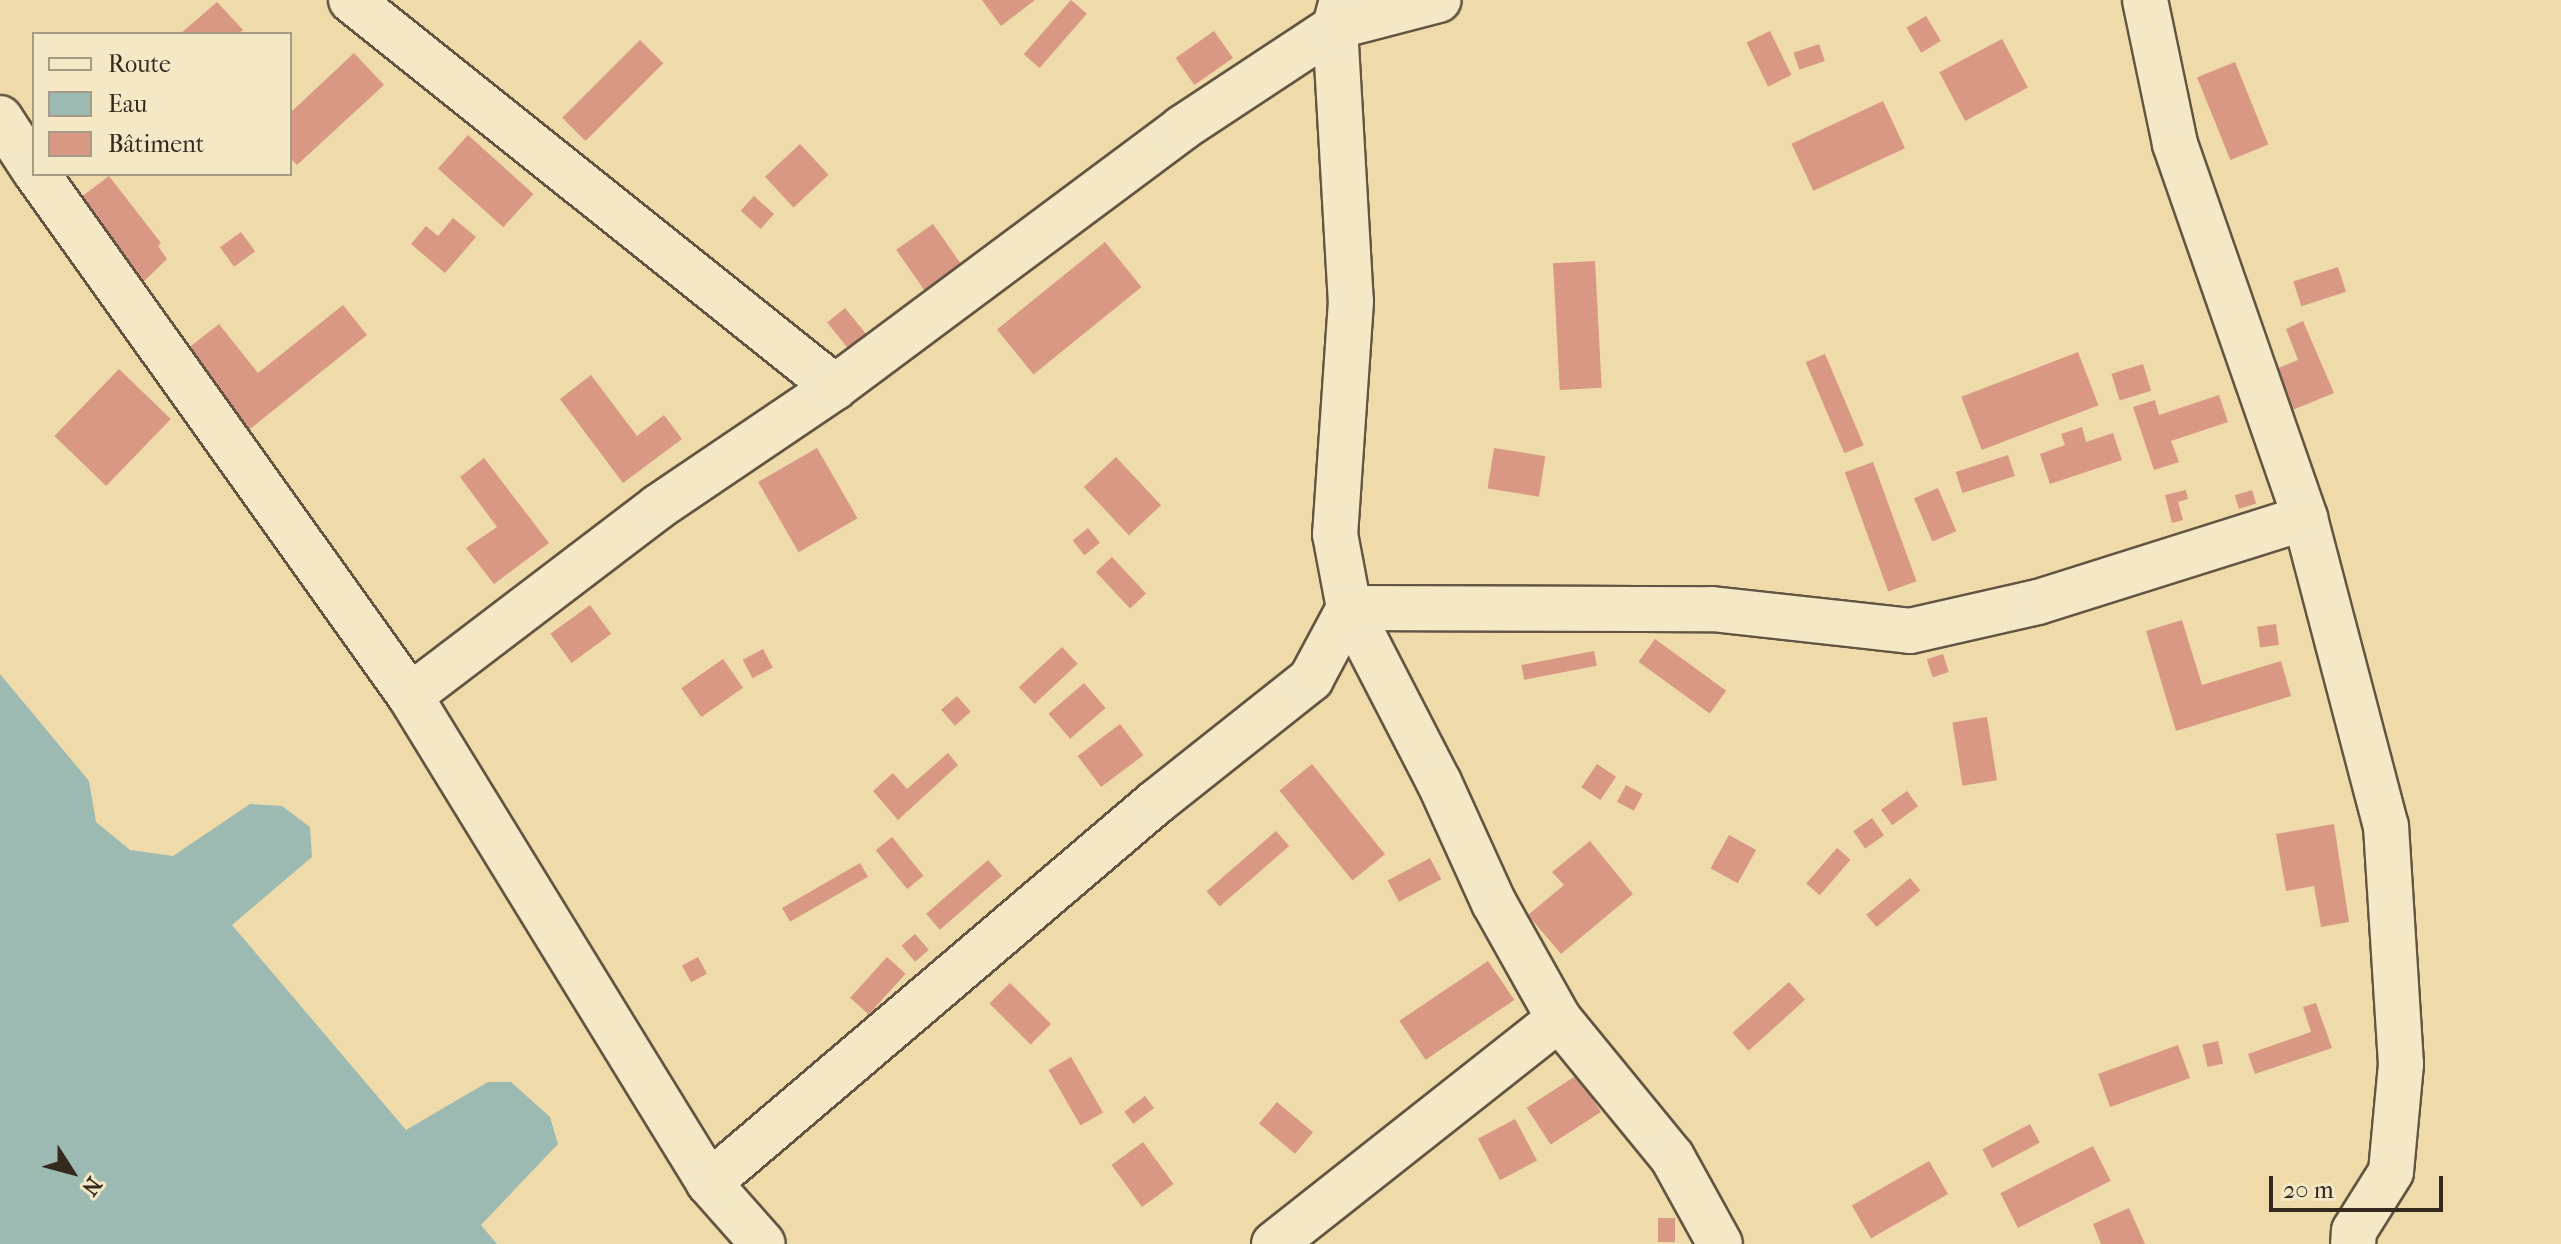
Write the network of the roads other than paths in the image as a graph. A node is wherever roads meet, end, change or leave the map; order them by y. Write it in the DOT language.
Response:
graph roads {
  1 [pos="351,0"];
  2 [pos="1439,0"];
  3 [pos="2145,0"];
  4 [pos="1339,13"];
  5 [pos="0,118"];
  6 [pos="32,166"];
  7 [pos="39,176"];
  8 [pos="835,387"];
  9 [pos="2305,518"];
  10 [pos="1349,608"];
  11 [pos="410,696"];
  12 [pos="1559,1019"];
  13 [pos="709,1183"];
  14 [pos="763,1244"];
  15 [pos="1274,1244"];
  16 [pos="1720,1244"];
  17 [pos="2353,1244"];
  1 -- 8 [label="street"];
  2 -- 4 [label="street"];
  3 -- 9 [label="street"];
  4 -- 8 [label="street"];
  4 -- 10 [label="street"];
  5 -- 6 [label="street"];
  7 -- 11 [label="street"];
  8 -- 11 [label="street"];
  9 -- 10 [label="street"];
  9 -- 17 [label="street"];
  10 -- 12 [label="street"];
  10 -- 13 [label="street"];
  11 -- 13 [label="street"];
  12 -- 15 [label="street"];
  12 -- 16 [label="street"];
  13 -- 14 [label="street"];
}
